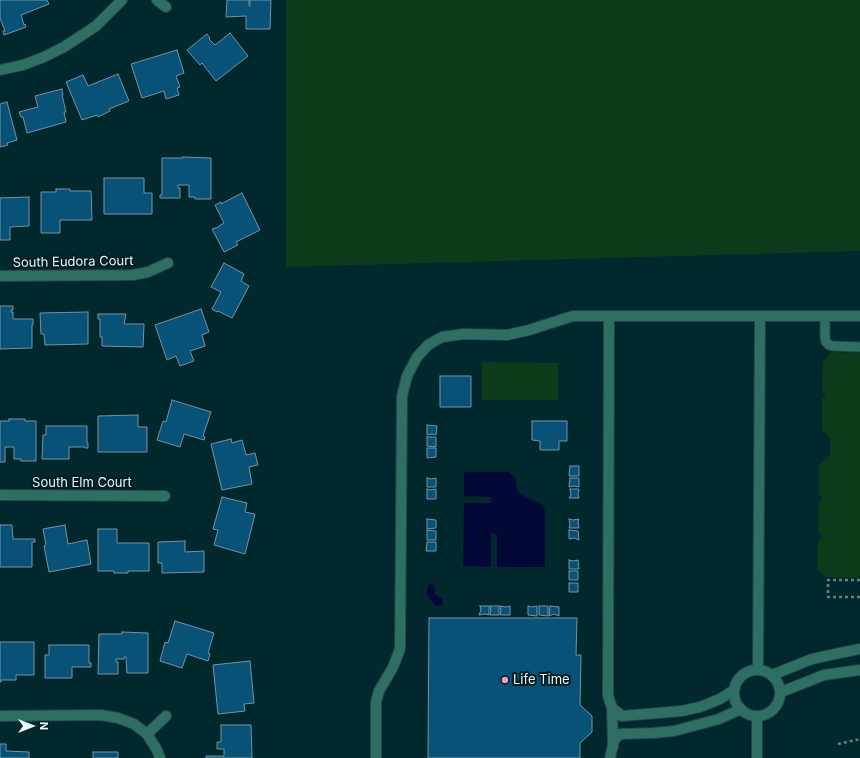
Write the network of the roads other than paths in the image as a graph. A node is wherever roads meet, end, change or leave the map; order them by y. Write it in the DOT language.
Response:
graph roads {
  1 [pos="122,0"];
  2 [pos="157,0"];
  3 [pos="166,7"];
  4 [pos="0,70"];
  5 [pos="168,263"];
  6 [pos="0,276"];
  7 [pos="610,316"];
  8 [pos="760,316"];
  9 [pos="825,316"];
  10 [pos="860,316"];
  11 [pos="860,347"];
  12 [pos="0,495"];
  13 [pos="165,496"];
  14 [pos="860,650"];
  15 [pos="758,669"];
  16 [pos="860,670"];
  17 [pos="772,675"];
  18 [pos="734,690"];
  19 [pos="781,692"];
  20 [pos="612,708"];
  21 [pos="741,709"];
  22 [pos="0,716"];
  23 [pos="166,716"];
  24 [pos="757,716"];
  25 [pos="147,734"];
  26 [pos="613,747"];
  27 [pos="160,758"];
  28 [pos="376,758"];
  29 [pos="610,758"];
  30 [pos="757,758"];
  1 -- 4 [label="street"];
  2 -- 3 [label="street"];
  5 -- 6 [label="street, South Eudora Court"];
  7 -- 8 [label="street"];
  7 -- 20 [label="street"];
  7 -- 28 [label="street"];
  8 -- 9 [label="street"];
  8 -- 15 [label="street"];
  9 -- 10 [label="street"];
  9 -- 11 [label="lane"];
  12 -- 13 [label="street, South Elm Court"];
  14 -- 17 [label="street"];
  15 -- 17 [label="street"];
  15 -- 18 [label="street"];
  16 -- 19 [label="street"];
  17 -- 19 [label="street"];
  18 -- 20 [label="street"];
  18 -- 21 [label="street"];
  19 -- 24 [label="street"];
  20 -- 26 [label="street"];
  21 -- 24 [label="street"];
  21 -- 26 [label="street"];
  22 -- 25 [label="street"];
  23 -- 25 [label="street"];
  24 -- 30 [label="street"];
  25 -- 27 [label="street"];
  26 -- 29 [label="street"];
}
